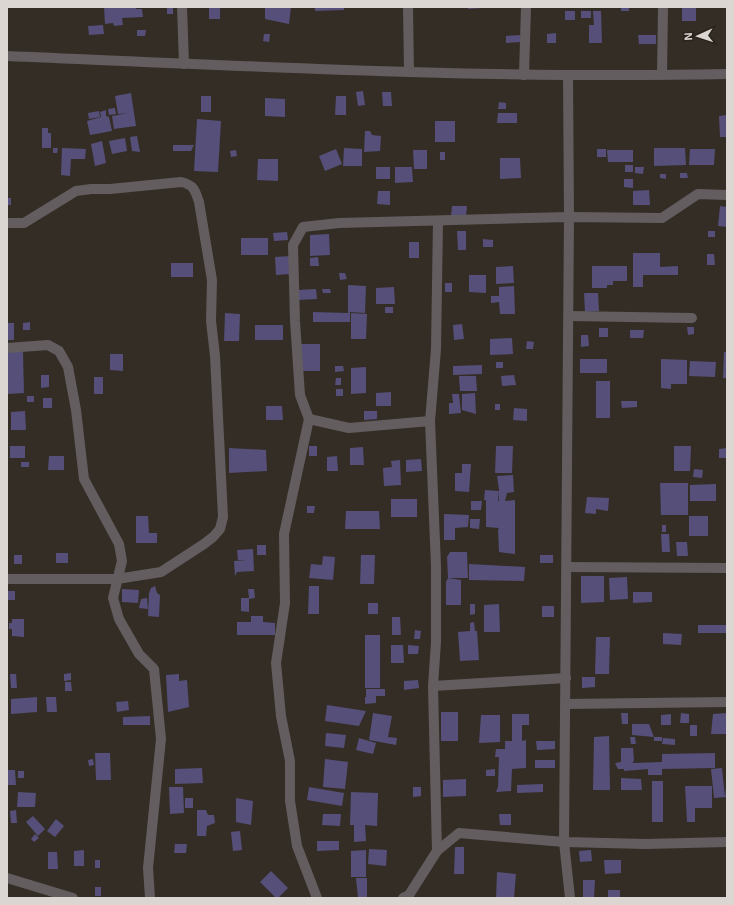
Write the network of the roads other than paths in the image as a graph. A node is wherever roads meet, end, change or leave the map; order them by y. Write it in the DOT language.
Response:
graph roads {
  1 [pos="182,7"];
  2 [pos="408,7"];
  3 [pos="526,7"];
  4 [pos="663,7"];
  5 [pos="7,56"];
  6 [pos="184,64"];
  7 [pos="410,72"];
  8 [pos="727,74"];
  9 [pos="524,75"];
  10 [pos="662,75"];
  11 [pos="568,76"];
  12 [pos="727,196"];
  13 [pos="569,217"];
  14 [pos="438,221"];
  15 [pos="7,223"];
  16 [pos="569,316"];
  17 [pos="692,318"];
  18 [pos="7,348"];
  19 [pos="309,419"];
  20 [pos="430,421"];
  21 [pos="567,567"];
  22 [pos="727,568"];
  23 [pos="7,579"];
  24 [pos="116,579"];
  25 [pos="566,678"];
  26 [pos="434,686"];
  27 [pos="727,702"];
  28 [pos="565,704"];
  29 [pos="564,842"];
  30 [pos="727,842"];
  31 [pos="437,851"];
  32 [pos="7,878"];
  33 [pos="73,898"];
  34 [pos="150,898"];
  35 [pos="317,898"];
  36 [pos="404,898"];
  37 [pos="570,898"];
  1 -- 6 [label="street"];
  2 -- 7 [label="street"];
  3 -- 9 [label="street"];
  4 -- 10 [label="street"];
  5 -- 6 [label="street"];
  6 -- 7 [label="street"];
  7 -- 9 [label="street"];
  8 -- 10 [label="street"];
  9 -- 11 [label="street"];
  10 -- 11 [label="street"];
  11 -- 13 [label="street"];
  12 -- 13 [label="street"];
  13 -- 14 [label="street"];
  13 -- 16 [label="street"];
  14 -- 19 [label="street"];
  14 -- 20 [label="street"];
  15 -- 24 [label="street"];
  16 -- 17 [label="street"];
  16 -- 21 [label="street"];
  18 -- 24 [label="street"];
  19 -- 20 [label="street"];
  19 -- 35 [label="street"];
  20 -- 26 [label="street"];
  21 -- 22 [label="street"];
  21 -- 25 [label="street"];
  23 -- 24 [label="street"];
  24 -- 34 [label="street"];
  25 -- 26 [label="street"];
  25 -- 28 [label="street"];
  26 -- 31 [label="street"];
  27 -- 28 [label="street"];
  28 -- 29 [label="street"];
  29 -- 30 [label="street"];
  29 -- 31 [label="street"];
  29 -- 37 [label="street"];
  31 -- 36 [label="street"];
  32 -- 33 [label="street"];
}
